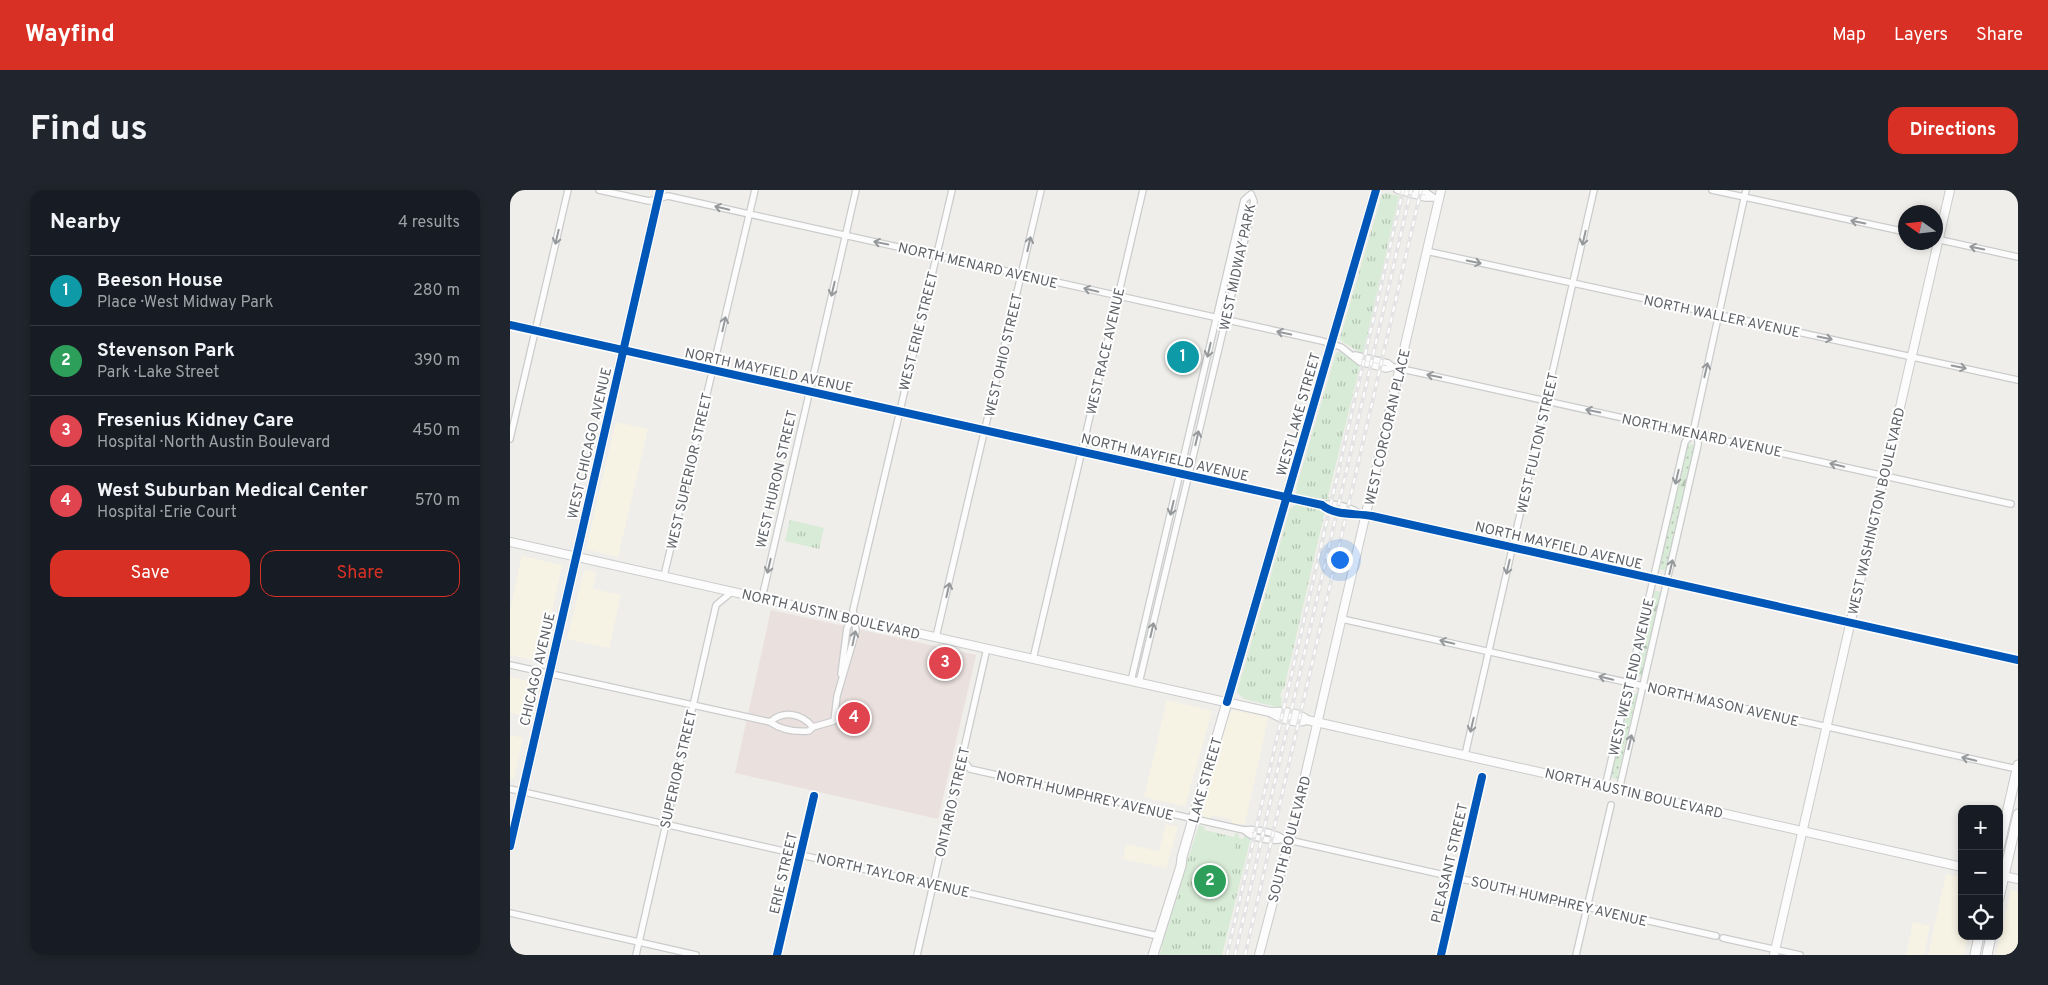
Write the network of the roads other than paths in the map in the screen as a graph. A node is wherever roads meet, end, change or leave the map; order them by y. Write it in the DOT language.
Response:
graph roads {
  1 [pos="568,190"];
  2 [pos="599,190"];
  3 [pos="755,190"];
  4 [pos="856,190"];
  5 [pos="952,190"];
  6 [pos="1042,190"];
  7 [pos="1143,190"];
  8 [pos="1376,190"];
  9 [pos="1396,190"];
  10 [pos="1416,190"];
  11 [pos="1594,190"];
  12 [pos="1712,190"];
  13 [pos="1746,190"];
  14 [pos="1950,190"];
  15 [pos="659,194"];
  16 [pos="1438,195"];
  17 [pos="1745,197"];
  18 [pos="750,214"];
  19 [pos="1943,216"];
  20 [pos="1898,230"];
  21 [pos="845,235"];
  22 [pos="1235,238"];
  23 [pos="1245,240"];
  24 [pos="1943,240"];
  25 [pos="1935,250"];
  26 [pos="1426,251"];
  27 [pos="937,256"];
  28 [pos="2018,257"];
  29 [pos="1022,274"];
  30 [pos="1573,284"];
  31 [pos="1118,296"];
  32 [pos="1718,315"];
  33 [pos="1216,318"];
  34 [pos="1226,320"];
  35 [pos="510,325"];
  36 [pos="535,331"];
  37 [pos="1331,343"];
  38 [pos="623,351"];
  39 [pos="1911,357"];
  40 [pos="1397,368"];
  41 [pos="713,370"];
  42 [pos="2018,380"];
  43 [pos="809,392"];
  44 [pos="1546,401"];
  45 [pos="899,411"];
  46 [pos="985,430"];
  47 [pos="1692,432"];
  48 [pos="510,439"];
  49 [pos="1082,451"];
  50 [pos="1180,473"];
  51 [pos="1188,475"];
  52 [pos="1884,476"];
  53 [pos="1286,498"];
  54 [pos="2011,504"];
  55 [pos="1363,514"];
  56 [pos="510,542"];
  57 [pos="1513,548"];
  58 [pos="576,556"];
  59 [pos="664,576"];
  60 [pos="1653,579"];
  61 [pos="1667,582"];
  62 [pos="733,592"];
  63 [pos="762,598"];
  64 [pos="853,618"];
  65 [pos="1342,619"];
  66 [pos="1851,623"];
  67 [pos="936,637"];
  68 [pos="987,648"];
  69 [pos="1489,651"];
  70 [pos="1033,659"];
  71 [pos="2018,660"];
  72 [pos="510,665"];
  73 [pos="549,674"];
  74 [pos="1135,682"];
  75 [pos="1629,683"];
  76 [pos="1643,686"];
  77 [pos="1227,702"];
  78 [pos="693,705"];
  79 [pos="770,722"];
  80 [pos="1318,722"];
  81 [pos="813,727"];
  82 [pos="1827,727"];
  83 [pos="1465,755"];
  84 [pos="962,758"];
  85 [pos="2017,767"];
  86 [pos="1482,777"];
  87 [pos="1605,787"];
  88 [pos="510,789"];
  89 [pos="1619,790"];
  90 [pos="522,792"];
  91 [pos="814,796"];
  92 [pos="1611,805"];
  93 [pos="2018,814"];
  94 [pos="1193,819"];
  95 [pos="666,824"];
  96 [pos="2003,830"];
  97 [pos="1803,831"];
  98 [pos="1287,840"];
  99 [pos="510,846"];
  100 [pos="800,855"];
  101 [pos="1958,866"];
  102 [pos="2003,872"];
  103 [pos="2003,876"];
  104 [pos="1458,878"];
  105 [pos="2018,879"];
  106 [pos="933,884"];
  107 [pos="1588,907"];
  108 [pos="510,913"];
  109 [pos="1158,936"];
  110 [pos="1978,940"];
  111 [pos="1990,940"];
  112 [pos="639,942"];
  113 [pos="1775,952"];
  114 [pos="636,955"];
  115 [pos="696,955"];
  116 [pos="777,955"];
  117 [pos="917,955"];
  118 [pos="1153,955"];
  119 [pos="1259,955"];
  120 [pos="1441,955"];
  121 [pos="1576,955"];
  122 [pos="1800,955"];
  123 [pos="1975,955"];
  124 [pos="1987,955"];
  1 -- 36 [label="street, one-way"];
  2 -- 15 [label="street, NORTH MENARD AVENUE"];
  3 -- 18 [label="street, WEST SUPERIOR STREET"];
  4 -- 21 [label="street, WEST HURON STREET"];
  5 -- 27 [label="street, WEST ERIE STREET"];
  29 -- 6 [label="street, WEST OHIO STREET, one-way"];
  7 -- 31 [label="street, WEST RACE AVENUE"];
  8 -- 37 [label="main road, WEST LAKE STREET"];
  9 -- 16 [label="street"];
  10 -- 16 [label="street"];
  11 -- 30 [label="street, WEST FULTON STREET, one-way"];
  12 -- 17 [label="street"];
  13 -- 17 [label="street"];
  14 -- 19 [label="street, WEST WASHINGTON BOULEVARD"];
  18 -- 15 [label="street, NORTH MENARD AVENUE, one-way"];
  15 -- 38 [label="main road, WEST CHICAGO AVENUE"];
  16 -- 26 [label="street, WEST CORCORAN PLACE"];
  20 -- 17 [label="street, one-way"];
  17 -- 32 [label="street"];
  18 -- 21 [label="street, NORTH MENARD AVENUE"];
  41 -- 18 [label="street, WEST SUPERIOR STREET, one-way"];
  27 -- 21 [label="street, NORTH MENARD AVENUE, one-way"];
  21 -- 43 [label="street, WEST HURON STREET, one-way"];
  22 -- 23 [label="street"];
  22 -- 23 [label="street, WEST MIDWAY PARK"];
  22 -- 33 [label="street, WEST MIDWAY PARK"];
  23 -- 34 [label="street, WEST MIDWAY PARK"];
  28 -- 24 [label="street, one-way"];
  25 -- 39 [label="street, WEST WASHINGTON BOULEVARD"];
  26 -- 30 [label="street, NORTH WALLER AVENUE, one-way"];
  26 -- 40 [label="street, WEST CORCORAN PLACE"];
  27 -- 29 [label="street, NORTH MENARD AVENUE"];
  27 -- 45 [label="street, WEST ERIE STREET"];
  31 -- 29 [label="street, NORTH MENARD AVENUE, one-way"];
  29 -- 46 [label="street, WEST OHIO STREET"];
  30 -- 32 [label="street, NORTH WALLER AVENUE"];
  30 -- 44 [label="street, WEST FULTON STREET"];
  31 -- 33 [label="street, NORTH MENARD AVENUE"];
  31 -- 49 [label="street, WEST RACE AVENUE"];
  32 -- 39 [label="street, NORTH WALLER AVENUE, one-way"];
  47 -- 32 [label="street, one-way"];
  33 -- 34 [label="street, NORTH MENARD AVENUE"];
  33 -- 50 [label="street, WEST MIDWAY PARK, one-way"];
  37 -- 34 [label="street, NORTH MENARD AVENUE, one-way"];
  51 -- 34 [label="street, WEST MIDWAY PARK, one-way"];
  35 -- 36 [label="street, NORTH MAYFIELD AVENUE"];
  36 -- 38 [label="street, NORTH MAYFIELD AVENUE"];
  36 -- 48 [label="street"];
  37 -- 40 [label="street, NORTH MENARD AVENUE"];
  37 -- 53 [label="main road, WEST LAKE STREET"];
  38 -- 41 [label="street, NORTH MAYFIELD AVENUE"];
  38 -- 58 [label="main road, WEST CHICAGO AVENUE"];
  39 -- 42 [label="street, NORTH WALLER AVENUE, one-way"];
  39 -- 52 [label="street, WEST WASHINGTON BOULEVARD"];
  44 -- 40 [label="street, NORTH MENARD AVENUE, one-way"];
  40 -- 55 [label="street, WEST CORCORAN PLACE"];
  41 -- 43 [label="street, NORTH MAYFIELD AVENUE"];
  41 -- 59 [label="street, WEST SUPERIOR STREET"];
  43 -- 45 [label="street, NORTH MAYFIELD AVENUE"];
  43 -- 63 [label="street, WEST HURON STREET, one-way"];
  47 -- 44 [label="street, NORTH MENARD AVENUE, one-way"];
  44 -- 57 [label="street, WEST FULTON STREET"];
  45 -- 46 [label="street, NORTH MAYFIELD AVENUE"];
  45 -- 64 [label="street, WEST ERIE STREET"];
  46 -- 49 [label="street, NORTH MAYFIELD AVENUE"];
  67 -- 46 [label="street, WEST OHIO STREET, one-way"];
  52 -- 47 [label="street, NORTH MENARD AVENUE, one-way"];
  47 -- 60 [label="street, WEST WEST END AVENUE, one-way"];
  61 -- 47 [label="street, WEST WEST END AVENUE, one-way"];
  49 -- 50 [label="street, NORTH MAYFIELD AVENUE"];
  49 -- 70 [label="street, WEST RACE AVENUE"];
  50 -- 51 [label="street, NORTH MAYFIELD AVENUE"];
  50 -- 74 [label="street, WEST MIDWAY PARK, one-way"];
  51 -- 53 [label="street, NORTH MAYFIELD AVENUE"];
  74 -- 51 [label="street, WEST MIDWAY PARK, one-way"];
  52 -- 54 [label="street, NORTH MENARD AVENUE"];
  52 -- 66 [label="street, WEST WASHINGTON BOULEVARD"];
  53 -- 55 [label="street, NORTH MAYFIELD AVENUE"];
  53 -- 77 [label="main road, WEST LAKE STREET"];
  55 -- 57 [label="street, NORTH MAYFIELD AVENUE"];
  55 -- 65 [label="street, WEST CORCORAN PLACE"];
  56 -- 58 [label="street, NORTH AUSTIN BOULEVARD"];
  57 -- 60 [label="street, NORTH MAYFIELD AVENUE"];
  57 -- 69 [label="street, WEST FULTON STREET, one-way"];
  58 -- 59 [label="street, NORTH AUSTIN BOULEVARD"];
  58 -- 73 [label="main road, CHICAGO AVENUE"];
  59 -- 62 [label="street, NORTH AUSTIN BOULEVARD"];
  60 -- 61 [label="street, NORTH MAYFIELD AVENUE"];
  60 -- 75 [label="street, WEST WEST END AVENUE"];
  61 -- 66 [label="street, NORTH MAYFIELD AVENUE"];
  61 -- 76 [label="street, WEST WEST END AVENUE"];
  62 -- 63 [label="street, NORTH AUSTIN BOULEVARD"];
  62 -- 78 [label="street, SUPERIOR STREET"];
  63 -- 64 [label="street, NORTH AUSTIN BOULEVARD"];
  64 -- 67 [label="street, NORTH AUSTIN BOULEVARD"];
  64 -- 81 [label="street, WEST ERIE STREET"];
  69 -- 65 [label="street, NORTH MASON AVENUE, one-way"];
  65 -- 80 [label="street, WEST CORCORAN PLACE"];
  66 -- 71 [label="street, NORTH MAYFIELD AVENUE"];
  66 -- 82 [label="street, WEST WASHINGTON BOULEVARD"];
  67 -- 68 [label="street, NORTH AUSTIN BOULEVARD"];
  68 -- 70 [label="street, NORTH AUSTIN BOULEVARD"];
  68 -- 84 [label="street, ONTARIO STREET"];
  75 -- 69 [label="street, NORTH MASON AVENUE, one-way"];
  69 -- 83 [label="street, WEST FULTON STREET, one-way"];
  70 -- 74 [label="street, NORTH AUSTIN BOULEVARD"];
  72 -- 73 [label="street"];
  73 -- 78 [label="street"];
  73 -- 90 [label="main road, CHICAGO AVENUE"];
  74 -- 77 [label="street, NORTH AUSTIN BOULEVARD"];
  75 -- 76 [label="street, NORTH MASON AVENUE"];
  75 -- 87 [label="street, WEST WEST END AVENUE"];
  76 -- 82 [label="street, NORTH MASON AVENUE"];
  89 -- 76 [label="street, WEST WEST END AVENUE, one-way"];
  77 -- 80 [label="street, NORTH AUSTIN BOULEVARD"];
  77 -- 94 [label="main road, LAKE STREET"];
  78 -- 79 [label="street"];
  78 -- 95 [label="street, SUPERIOR STREET"];
  79 -- 81 [label="street"];
  79 -- 81 [label="street"];
  80 -- 83 [label="street, NORTH AUSTIN BOULEVARD"];
  80 -- 98 [label="street, SOUTH BOULEVARD"];
  85 -- 82 [label="street, NORTH MASON AVENUE, one-way"];
  82 -- 97 [label="street, WEST WASHINGTON BOULEVARD"];
  83 -- 87 [label="street, NORTH AUSTIN BOULEVARD"];
  84 -- 94 [label="street, NORTH HUMPHREY AVENUE"];
  84 -- 106 [label="street, ONTARIO STREET"];
  85 -- 96 [label="main road"];
  86 -- 104 [label="street, PLEASANT STREET"];
  87 -- 89 [label="street, NORTH AUSTIN BOULEVARD"];
  88 -- 90 [label="street, NORTH TAYLOR AVENUE"];
  89 -- 97 [label="street, NORTH AUSTIN BOULEVARD"];
  90 -- 95 [label="street, NORTH TAYLOR AVENUE"];
  90 -- 99 [label="main road, CHICAGO AVENUE"];
  91 -- 100 [label="street, ERIE STREET"];
  92 -- 107 [label="street"];
  93 -- 102 [label="main road"];
  94 -- 98 [label="street, NORTH HUMPHREY AVENUE"];
  94 -- 109 [label="main road, LAKE STREET"];
  95 -- 100 [label="street, NORTH TAYLOR AVENUE"];
  95 -- 112 [label="street, SUPERIOR STREET"];
  97 -- 101 [label="street, NORTH AUSTIN BOULEVARD"];
  97 -- 113 [label="street, WEST WASHINGTON BOULEVARD"];
  98 -- 104 [label="street, SOUTH HUMPHREY AVENUE"];
  98 -- 119 [label="street, SOUTH BOULEVARD"];
  100 -- 106 [label="street, NORTH TAYLOR AVENUE"];
  100 -- 116 [label="street, ERIE STREET"];
  103 -- 105 [label="street"];
  104 -- 107 [label="street, SOUTH HUMPHREY AVENUE"];
  104 -- 120 [label="street, PLEASANT STREET"];
  106 -- 109 [label="street, NORTH TAYLOR AVENUE"];
  106 -- 117 [label="street, ONTARIO STREET"];
  107 -- 113 [label="street, SOUTH HUMPHREY AVENUE"];
  107 -- 121 [label="street"];
  108 -- 112 [label="street"];
  109 -- 118 [label="main road, LAKE STREET"];
  110 -- 123 [label="main road"];
  111 -- 124 [label="main road"];
  112 -- 114 [label="street, SUPERIOR STREET"];
  112 -- 115 [label="street"];
  113 -- 122 [label="street, SOUTH HUMPHREY AVENUE"];
}
